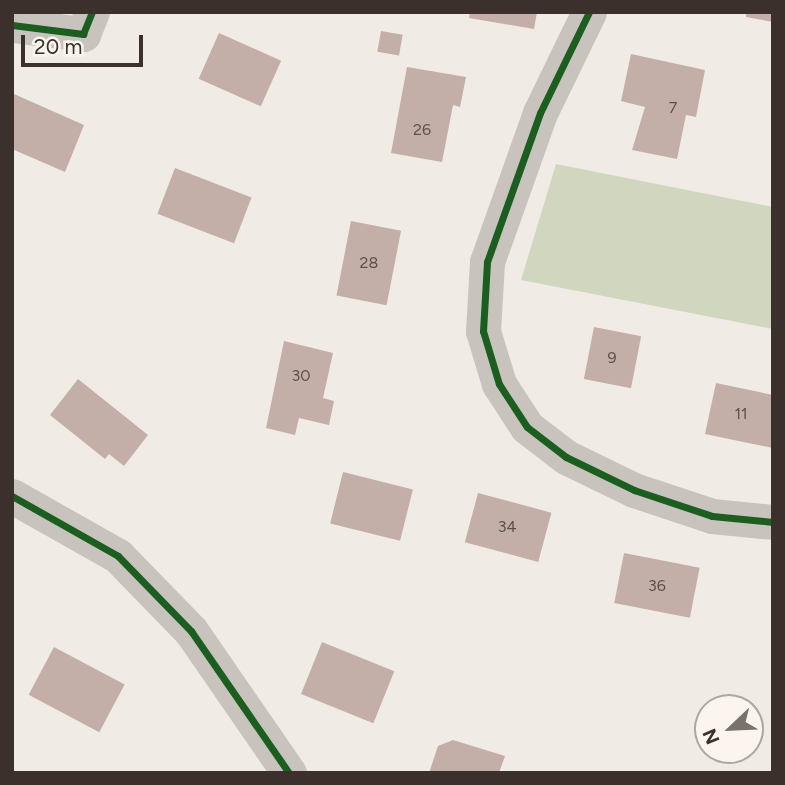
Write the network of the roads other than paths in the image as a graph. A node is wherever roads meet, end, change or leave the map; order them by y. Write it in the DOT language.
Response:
graph roads {
  1 [pos="92,12"];
  2 [pos="589,12"];
  3 [pos="12,24"];
  4 [pos="12,496"];
  5 [pos="773,522"];
  6 [pos="289,773"];
  1 -- 3 [label="street"];
  2 -- 5 [label="street"];
  4 -- 6 [label="street"];
}
